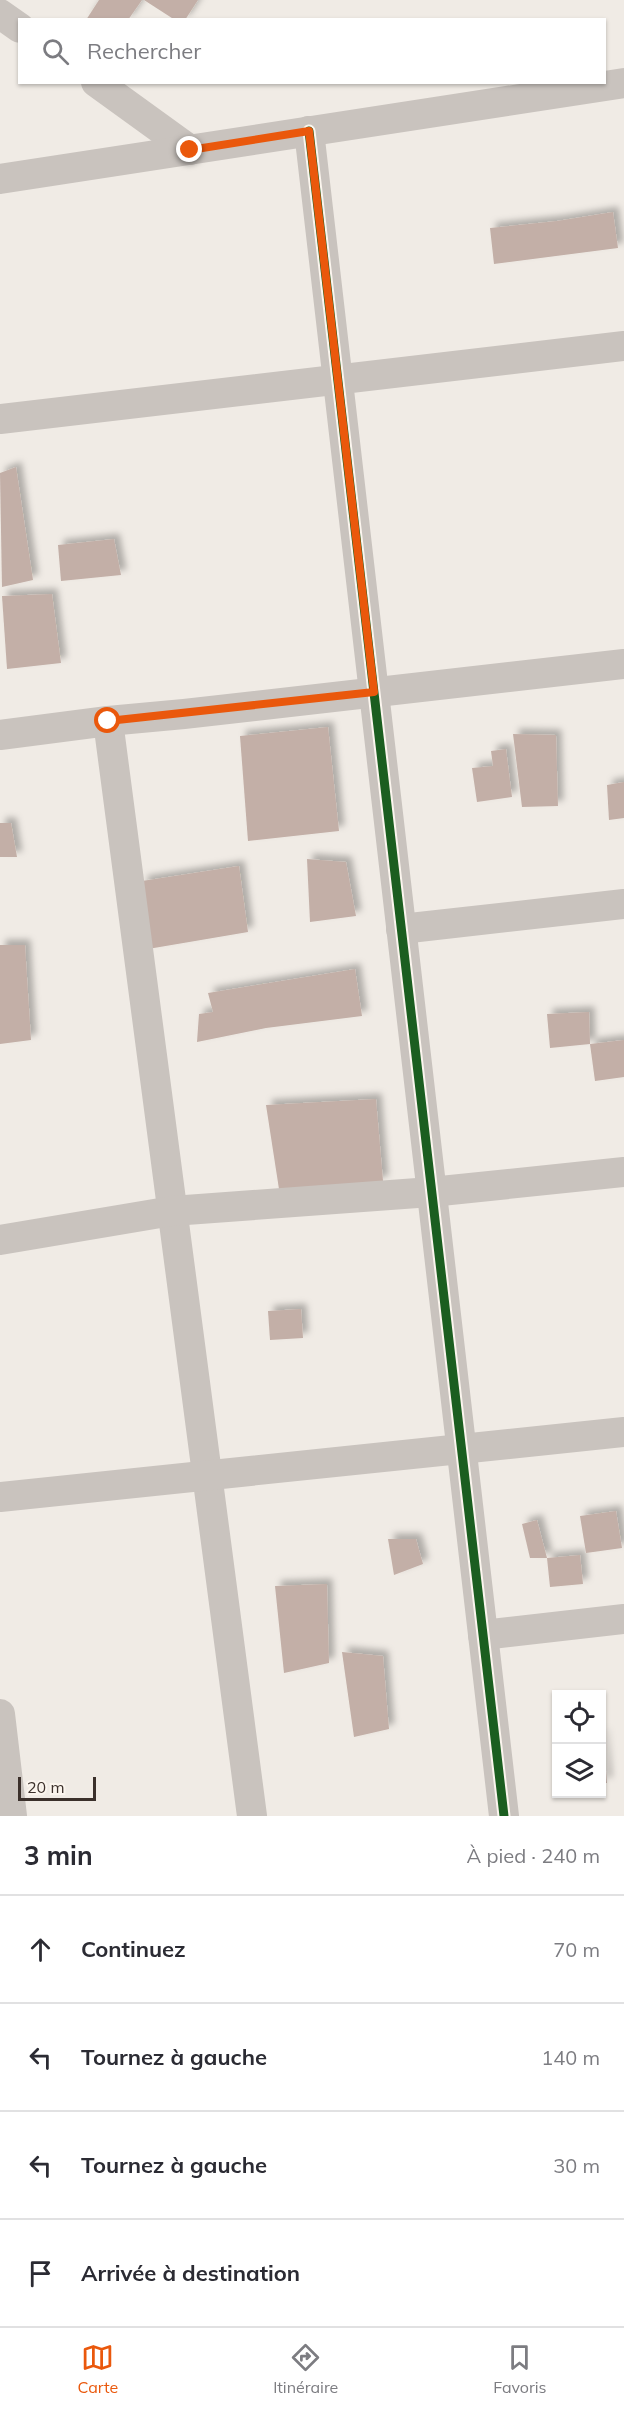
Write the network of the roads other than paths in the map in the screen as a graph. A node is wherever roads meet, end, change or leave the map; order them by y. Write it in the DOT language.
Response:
graph roads {
  1 [pos="0,14"];
  2 [pos="18,27"];
  3 [pos="624,82"];
  4 [pos="99,84"];
  5 [pos="309,131"];
  6 [pos="190,150"];
  7 [pos="0,179"];
  8 [pos="624,346"];
  9 [pos="337,379"];
  10 [pos="0,419"];
  11 [pos="624,664"];
  12 [pos="374,692"];
  13 [pos="108,721"];
  14 [pos="0,735"];
  15 [pos="624,904"];
  16 [pos="401,929"];
  17 [pos="624,1173"];
  18 [pos="431,1192"];
  19 [pos="172,1211"];
  20 [pos="0,1240"];
  21 [pos="624,1432"];
  22 [pos="461,1450"];
  23 [pos="207,1476"];
  24 [pos="0,1497"];
  25 [pos="624,1619"];
  26 [pos="483,1635"];
  27 [pos="0,1714"];
  28 [pos="12,1816"];
  29 [pos="252,1816"];
  30 [pos="504,1816"];
  1 -- 2 [label="street"];
  3 -- 5 [label="street"];
  4 -- 6 [label="street"];
  5 -- 6 [label="street"];
  5 -- 9 [label="street"];
  6 -- 7 [label="street"];
  8 -- 9 [label="street"];
  9 -- 10 [label="street"];
  9 -- 12 [label="street"];
  11 -- 12 [label="street"];
  12 -- 13 [label="street"];
  12 -- 16 [label="street"];
  13 -- 14 [label="street"];
  13 -- 19 [label="street"];
  15 -- 16 [label="street"];
  16 -- 18 [label="street"];
  17 -- 18 [label="street"];
  18 -- 19 [label="street"];
  18 -- 22 [label="street"];
  19 -- 20 [label="street"];
  19 -- 23 [label="street"];
  21 -- 22 [label="street"];
  22 -- 23 [label="street"];
  22 -- 26 [label="street"];
  23 -- 24 [label="street"];
  23 -- 29 [label="street"];
  25 -- 26 [label="street"];
  26 -- 30 [label="street"];
  27 -- 28 [label="street"];
}
